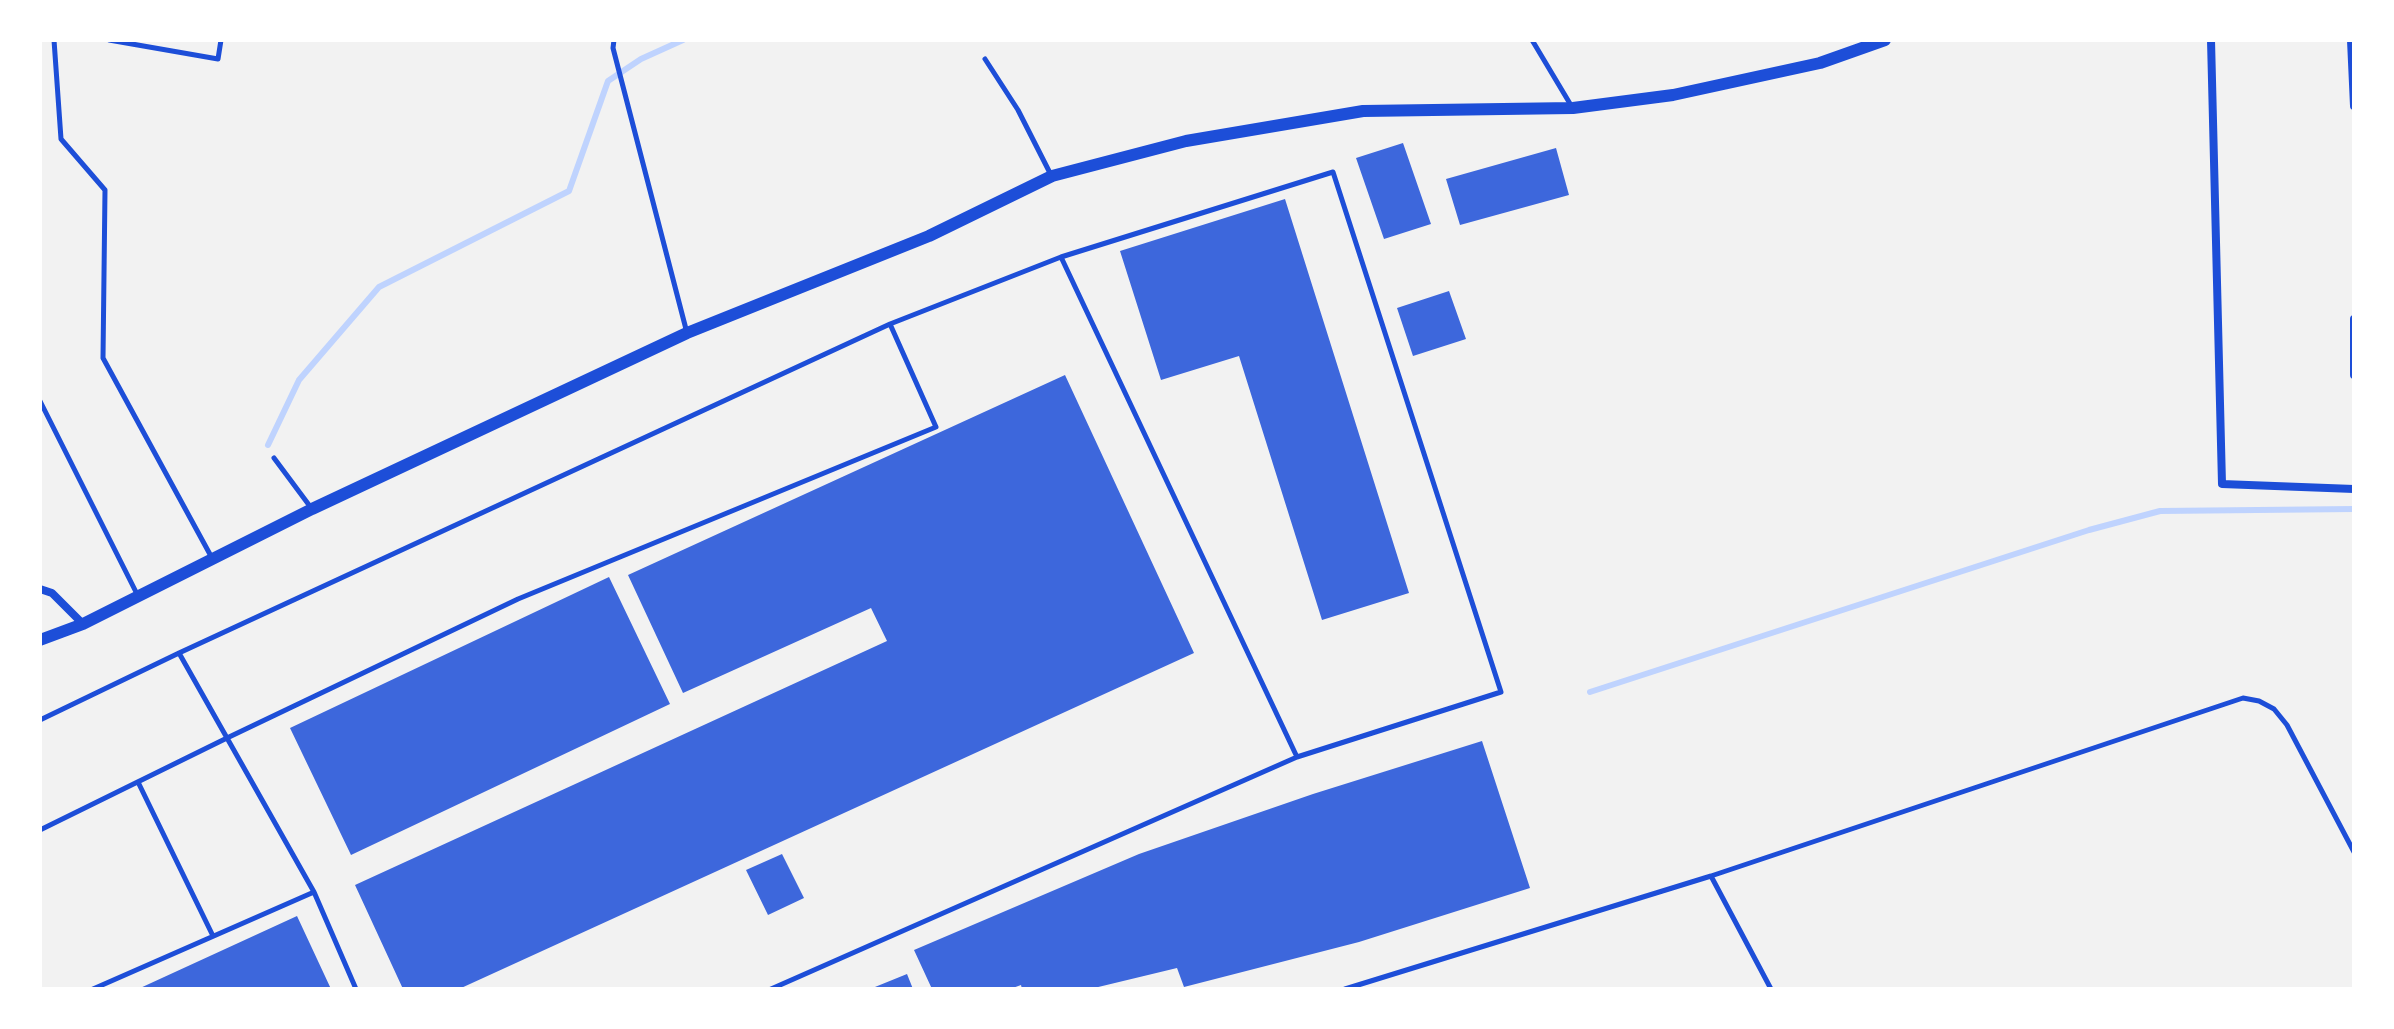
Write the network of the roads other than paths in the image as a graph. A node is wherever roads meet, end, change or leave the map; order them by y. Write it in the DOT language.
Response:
graph roads {
  1 [pos="54,40"];
  2 [pos="109,40"];
  3 [pos="221,40"];
  4 [pos="614,40"];
  5 [pos="1532,40"];
  6 [pos="1885,40"];
  7 [pos="2211,40"];
  8 [pos="2351,40"];
  9 [pos="985,59"];
  10 [pos="2354,92"];
  11 [pos="2354,106"];
  12 [pos="1573,108"];
  13 [pos="1052,176"];
  14 [pos="1061,257"];
  15 [pos="2354,319"];
  16 [pos="890,324"];
  17 [pos="687,333"];
  18 [pos="2354,357"];
  19 [pos="2354,375"];
  20 [pos="40,401"];
  21 [pos="274,458"];
  22 [pos="2354,489"];
  23 [pos="312,509"];
  24 [pos="212,558"];
  25 [pos="40,589"];
  26 [pos="138,597"];
  27 [pos="83,624"];
  28 [pos="40,640"];
  29 [pos="179,653"];
  30 [pos="40,720"];
  31 [pos="227,738"];
  32 [pos="1297,757"];
  33 [pos="138,782"];
  34 [pos="40,830"];
  35 [pos="2354,852"];
  36 [pos="1711,876"];
  37 [pos="314,892"];
  38 [pos="213,936"];
  39 [pos="93,989"];
  40 [pos="356,989"];
  41 [pos="771,989"];
  42 [pos="1345,989"];
  43 [pos="1771,989"];
  1 -- 24 [label="lane"];
  2 -- 3 [label="lane"];
  4 -- 17 [label="lane"];
  5 -- 12 [label="lane"];
  6 -- 12 [label="street"];
  7 -- 22 [label="street"];
  8 -- 10 [label="street"];
  9 -- 13 [label="lane"];
  10 -- 11 [label="street"];
  12 -- 13 [label="street"];
  13 -- 17 [label="street"];
  14 -- 16 [label="lane"];
  14 -- 32 [label="lane"];
  14 -- 32 [label="lane"];
  15 -- 18 [label="street"];
  16 -- 29 [label="lane"];
  16 -- 31 [label="lane"];
  17 -- 23 [label="street"];
  18 -- 19 [label="street"];
  20 -- 26 [label="lane"];
  21 -- 23 [label="lane"];
  23 -- 24 [label="street"];
  24 -- 26 [label="street"];
  25 -- 27 [label="street"];
  26 -- 27 [label="street"];
  27 -- 28 [label="street"];
  29 -- 30 [label="lane"];
  29 -- 31 [label="lane"];
  31 -- 33 [label="lane"];
  31 -- 37 [label="lane"];
  32 -- 41 [label="lane"];
  33 -- 34 [label="lane"];
  33 -- 38 [label="lane"];
  35 -- 36 [label="lane"];
  36 -- 42 [label="lane"];
  36 -- 43 [label="lane"];
  37 -- 38 [label="lane"];
  37 -- 40 [label="lane"];
  38 -- 39 [label="lane"];
}
